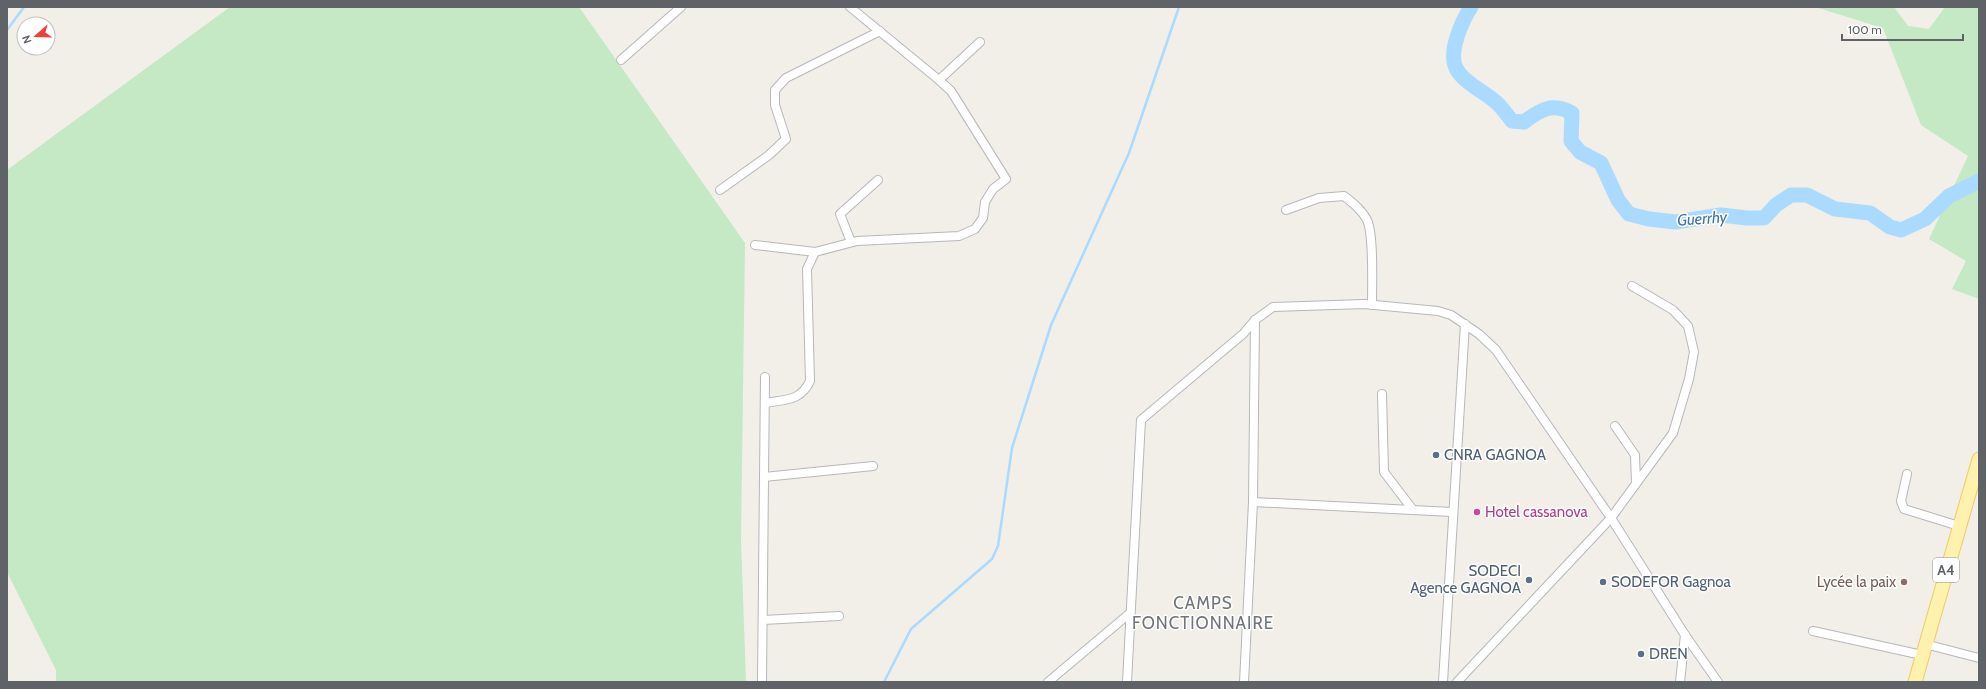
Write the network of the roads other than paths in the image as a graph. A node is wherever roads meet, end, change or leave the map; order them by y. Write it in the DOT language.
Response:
graph roads {
  1 [pos="681,7"];
  2 [pos="850,7"];
  3 [pos="880,32"];
  4 [pos="980,42"];
  5 [pos="621,60"];
  6 [pos="939,80"];
  7 [pos="878,180"];
  8 [pos="720,190"];
  9 [pos="1286,210"];
  10 [pos="851,242"];
  11 [pos="755,245"];
  12 [pos="815,252"];
  13 [pos="1632,286"];
  14 [pos="1372,305"];
  15 [pos="1255,320"];
  16 [pos="1465,324"];
  17 [pos="765,377"];
  18 [pos="1382,394"];
  19 [pos="765,403"];
  20 [pos="1616,426"];
  21 [pos="1979,459"];
  22 [pos="873,466"];
  23 [pos="1906,474"];
  24 [pos="764,477"];
  25 [pos="1636,483"];
  26 [pos="1253,502"];
  27 [pos="1413,510"];
  28 [pos="1452,512"];
  29 [pos="1611,518"];
  30 [pos="1959,526"];
  31 [pos="1130,613"];
  32 [pos="839,616"];
  33 [pos="762,620"];
  34 [pos="1813,631"];
  35 [pos="1685,635"];
  36 [pos="1923,649"];
  37 [pos="1979,658"];
  38 [pos="762,682"];
  39 [pos="1048,682"];
  40 [pos="1127,682"];
  41 [pos="1244,682"];
  42 [pos="1443,682"];
  43 [pos="1457,682"];
  44 [pos="1680,682"];
  45 [pos="1718,682"];
  46 [pos="1915,682"];
  1 -- 5 [label="street"];
  2 -- 3 [label="street"];
  3 -- 6 [label="street"];
  3 -- 8 [label="street"];
  4 -- 6 [label="street"];
  6 -- 10 [label="street"];
  7 -- 10 [label="street"];
  9 -- 14 [label="street"];
  10 -- 12 [label="street"];
  11 -- 12 [label="street"];
  12 -- 19 [label="street"];
  13 -- 25 [label="street"];
  14 -- 15 [label="street"];
  14 -- 16 [label="street"];
  15 -- 26 [label="street"];
  15 -- 31 [label="street"];
  16 -- 28 [label="street"];
  16 -- 29 [label="street"];
  17 -- 19 [label="street"];
  18 -- 27 [label="street"];
  19 -- 24 [label="street"];
  20 -- 25 [label="street"];
  21 -- 30 [label="main road, A4"];
  22 -- 24 [label="street"];
  23 -- 30 [label="street"];
  24 -- 33 [label="street"];
  25 -- 29 [label="street"];
  26 -- 27 [label="street"];
  26 -- 41 [label="street"];
  27 -- 28 [label="street"];
  28 -- 42 [label="street"];
  29 -- 35 [label="street"];
  29 -- 43 [label="street"];
  30 -- 36 [label="main road, A4"];
  31 -- 39 [label="street"];
  31 -- 40 [label="street"];
  32 -- 33 [label="street"];
  33 -- 38 [label="street"];
  34 -- 36 [label="street"];
  35 -- 44 [label="street"];
  35 -- 45 [label="street"];
  36 -- 37 [label="street"];
  36 -- 46 [label="main road, A4"];
}
